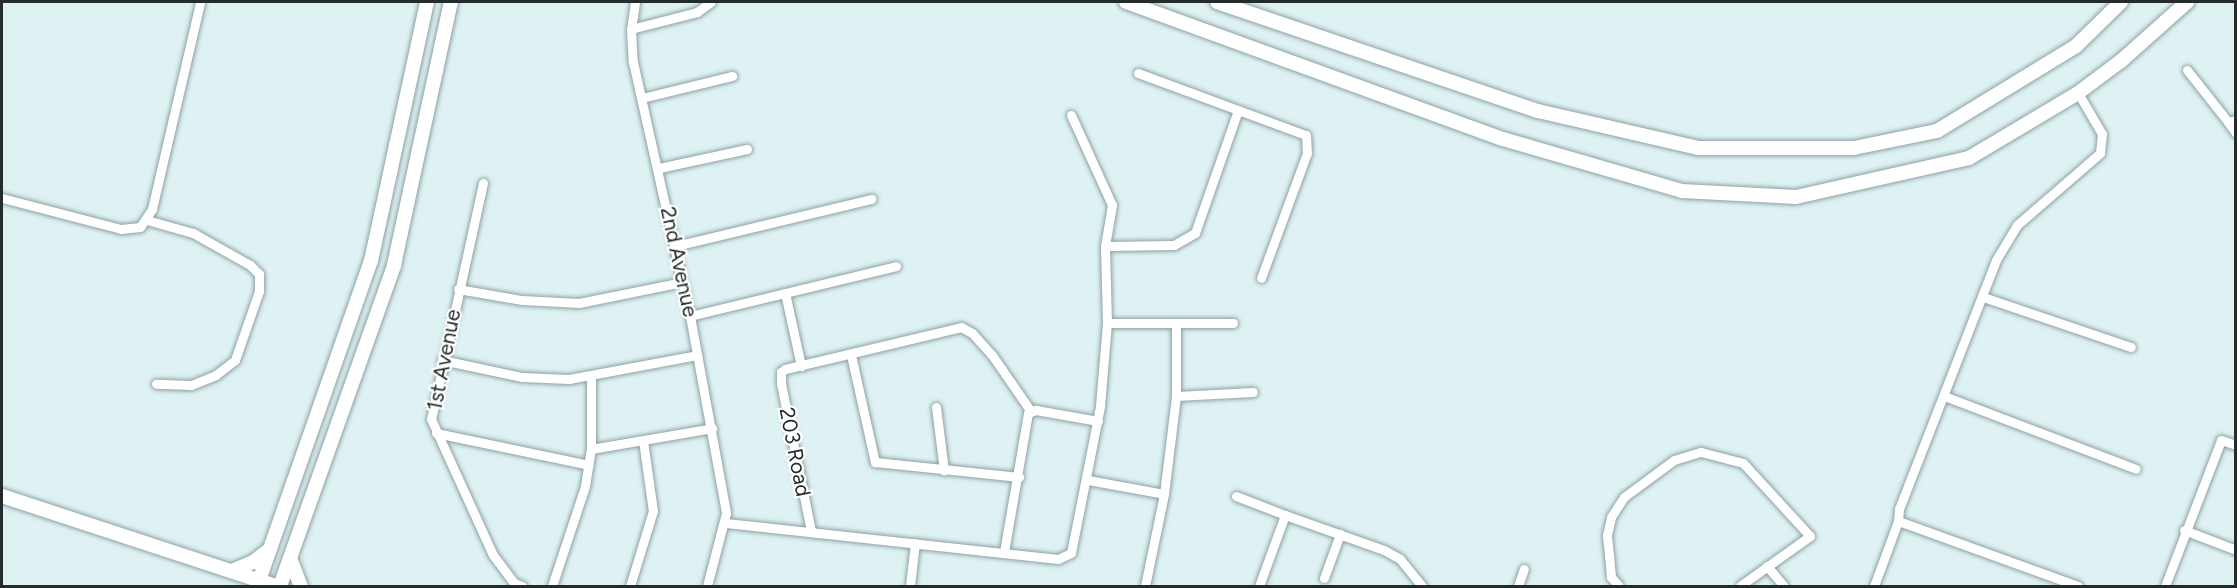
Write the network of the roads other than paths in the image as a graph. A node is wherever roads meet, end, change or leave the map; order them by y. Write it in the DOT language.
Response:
graph roads {
  1 [pos="200,2"];
  2 [pos="427,2"];
  3 [pos="451,2"];
  4 [pos="635,2"];
  5 [pos="711,2"];
  6 [pos="1126,2"];
  7 [pos="1217,2"];
  8 [pos="2121,2"];
  9 [pos="2187,2"];
  10 [pos="631,28"];
  11 [pos="2187,70"];
  12 [pos="1138,73"];
  13 [pos="732,76"];
  14 [pos="2078,93"];
  15 [pos="642,98"];
  16 [pos="1238,110"];
  17 [pos="1071,115"];
  18 [pos="2232,121"];
  19 [pos="2235,133"];
  20 [pos="747,149"];
  21 [pos="659,168"];
  22 [pos="483,183"];
  23 [pos="2,198"];
  24 [pos="871,199"];
  25 [pos="147,220"];
  26 [pos="675,246"];
  27 [pos="1105,246"];
  28 [pos="897,266"];
  29 [pos="1261,278"];
  30 [pos="682,282"];
  31 [pos="458,289"];
  32 [pos="785,293"];
  33 [pos="1983,297"];
  34 [pos="690,316"];
  35 [pos="1107,322"];
  36 [pos="1176,323"];
  37 [pos="1233,323"];
  38 [pos="2131,347"];
  39 [pos="697,355"];
  40 [pos="851,356"];
  41 [pos="442,360"];
  42 [pos="801,366"];
  43 [pos="591,377"];
  44 [pos="156,384"];
  45 [pos="1253,392"];
  46 [pos="1176,396"];
  47 [pos="1944,396"];
  48 [pos="936,407"];
  49 [pos="1030,410"];
  50 [pos="1098,421"];
  51 [pos="712,428"];
  52 [pos="436,433"];
  53 [pos="643,441"];
  54 [pos="2235,446"];
  55 [pos="591,449"];
  56 [pos="589,465"];
  57 [pos="2136,469"];
  58 [pos="944,470"];
  59 [pos="1018,477"];
  60 [pos="1088,480"];
  61 [pos="1164,494"];
  62 [pos="2,496"];
  63 [pos="1236,496"];
  64 [pos="1285,515"];
  65 [pos="1898,521"];
  66 [pos="726,523"];
  67 [pos="2184,530"];
  68 [pos="811,531"];
  69 [pos="1340,534"];
  70 [pos="915,543"];
  71 [pos="270,549"];
  72 [pos="2235,550"];
  73 [pos="1004,552"];
  74 [pos="290,558"];
  75 [pos="1767,566"];
  76 [pos="1524,568"];
  77 [pos="232,571"];
  78 [pos="1324,578"];
  79 [pos="258,584"];
  80 [pos="276,586"];
  81 [pos="280,586"];
  82 [pos="301,586"];
  83 [pos="522,586"];
  84 [pos="552,586"];
  85 [pos="630,586"];
  86 [pos="707,586"];
  87 [pos="910,586"];
  88 [pos="1145,586"];
  89 [pos="1259,586"];
  90 [pos="1422,586"];
  91 [pos="1518,586"];
  92 [pos="1619,586"];
  93 [pos="1740,586"];
  94 [pos="1784,586"];
  95 [pos="1874,586"];
  96 [pos="2078,586"];
  97 [pos="2165,586"];
  1 -- 25 [label="street"];
  2 -- 71 [label="street"];
  3 -- 74 [label="street"];
  4 -- 10 [label="street, 2nd Avenue"];
  5 -- 10 [label="street"];
  6 -- 14 [label="street"];
  7 -- 8 [label="street"];
  9 -- 14 [label="street"];
  10 -- 15 [label="street, 2nd Avenue"];
  11 -- 18 [label="street"];
  12 -- 16 [label="street"];
  13 -- 15 [label="street"];
  14 -- 33 [label="street"];
  15 -- 21 [label="street, 2nd Avenue"];
  16 -- 27 [label="street"];
  16 -- 29 [label="street"];
  17 -- 27 [label="street"];
  18 -- 19 [label="street"];
  20 -- 21 [label="street"];
  21 -- 26 [label="street, 2nd Avenue"];
  22 -- 31 [label="street, 1st Avenue"];
  23 -- 25 [label="street"];
  24 -- 26 [label="street"];
  25 -- 44 [label="street"];
  26 -- 30 [label="street, 2nd Avenue"];
  27 -- 35 [label="street"];
  28 -- 32 [label="street"];
  30 -- 31 [label="street"];
  30 -- 34 [label="street, 2nd Avenue"];
  31 -- 41 [label="street, 1st Avenue"];
  32 -- 34 [label="street"];
  32 -- 42 [label="street"];
  33 -- 38 [label="street"];
  33 -- 47 [label="street"];
  34 -- 39 [label="street, 2nd Avenue"];
  35 -- 36 [label="street"];
  35 -- 50 [label="street"];
  36 -- 37 [label="street"];
  36 -- 46 [label="street"];
  39 -- 43 [label="street"];
  39 -- 51 [label="street, 2nd Avenue"];
  40 -- 42 [label="street"];
  40 -- 49 [label="street"];
  40 -- 58 [label="street"];
  41 -- 43 [label="street"];
  41 -- 52 [label="street, 1st Avenue"];
  42 -- 68 [label="street, 203 Road"];
  43 -- 55 [label="street"];
  45 -- 46 [label="street"];
  46 -- 61 [label="street"];
  47 -- 57 [label="street"];
  47 -- 65 [label="street"];
  48 -- 58 [label="street"];
  49 -- 50 [label="street"];
  49 -- 59 [label="street"];
  50 -- 60 [label="street"];
  51 -- 53 [label="street"];
  51 -- 66 [label="street, 2nd Avenue"];
  52 -- 56 [label="street"];
  52 -- 83 [label="street, 1st Avenue"];
  53 -- 55 [label="street"];
  53 -- 85 [label="street"];
  54 -- 67 [label="street"];
  55 -- 56 [label="street"];
  56 -- 84 [label="street"];
  58 -- 59 [label="street"];
  59 -- 73 [label="street"];
  60 -- 61 [label="street"];
  60 -- 73 [label="street"];
  61 -- 88 [label="street"];
  62 -- 77 [label="street"];
  63 -- 64 [label="street"];
  64 -- 69 [label="street"];
  64 -- 89 [label="street"];
  65 -- 95 [label="street"];
  65 -- 96 [label="street"];
  66 -- 68 [label="street"];
  66 -- 86 [label="street, 2nd Avenue"];
  67 -- 72 [label="street"];
  67 -- 97 [label="street"];
  68 -- 70 [label="street"];
  69 -- 78 [label="street"];
  69 -- 90 [label="street"];
  70 -- 73 [label="street"];
  70 -- 87 [label="street"];
  71 -- 77 [label="street"];
  71 -- 79 [label="street"];
  74 -- 81 [label="street"];
  74 -- 82 [label="street"];
  75 -- 92 [label="street"];
  75 -- 93 [label="street"];
  75 -- 94 [label="street"];
  76 -- 91 [label="street"];
  77 -- 79 [label="street"];
  79 -- 80 [label="street"];
}
